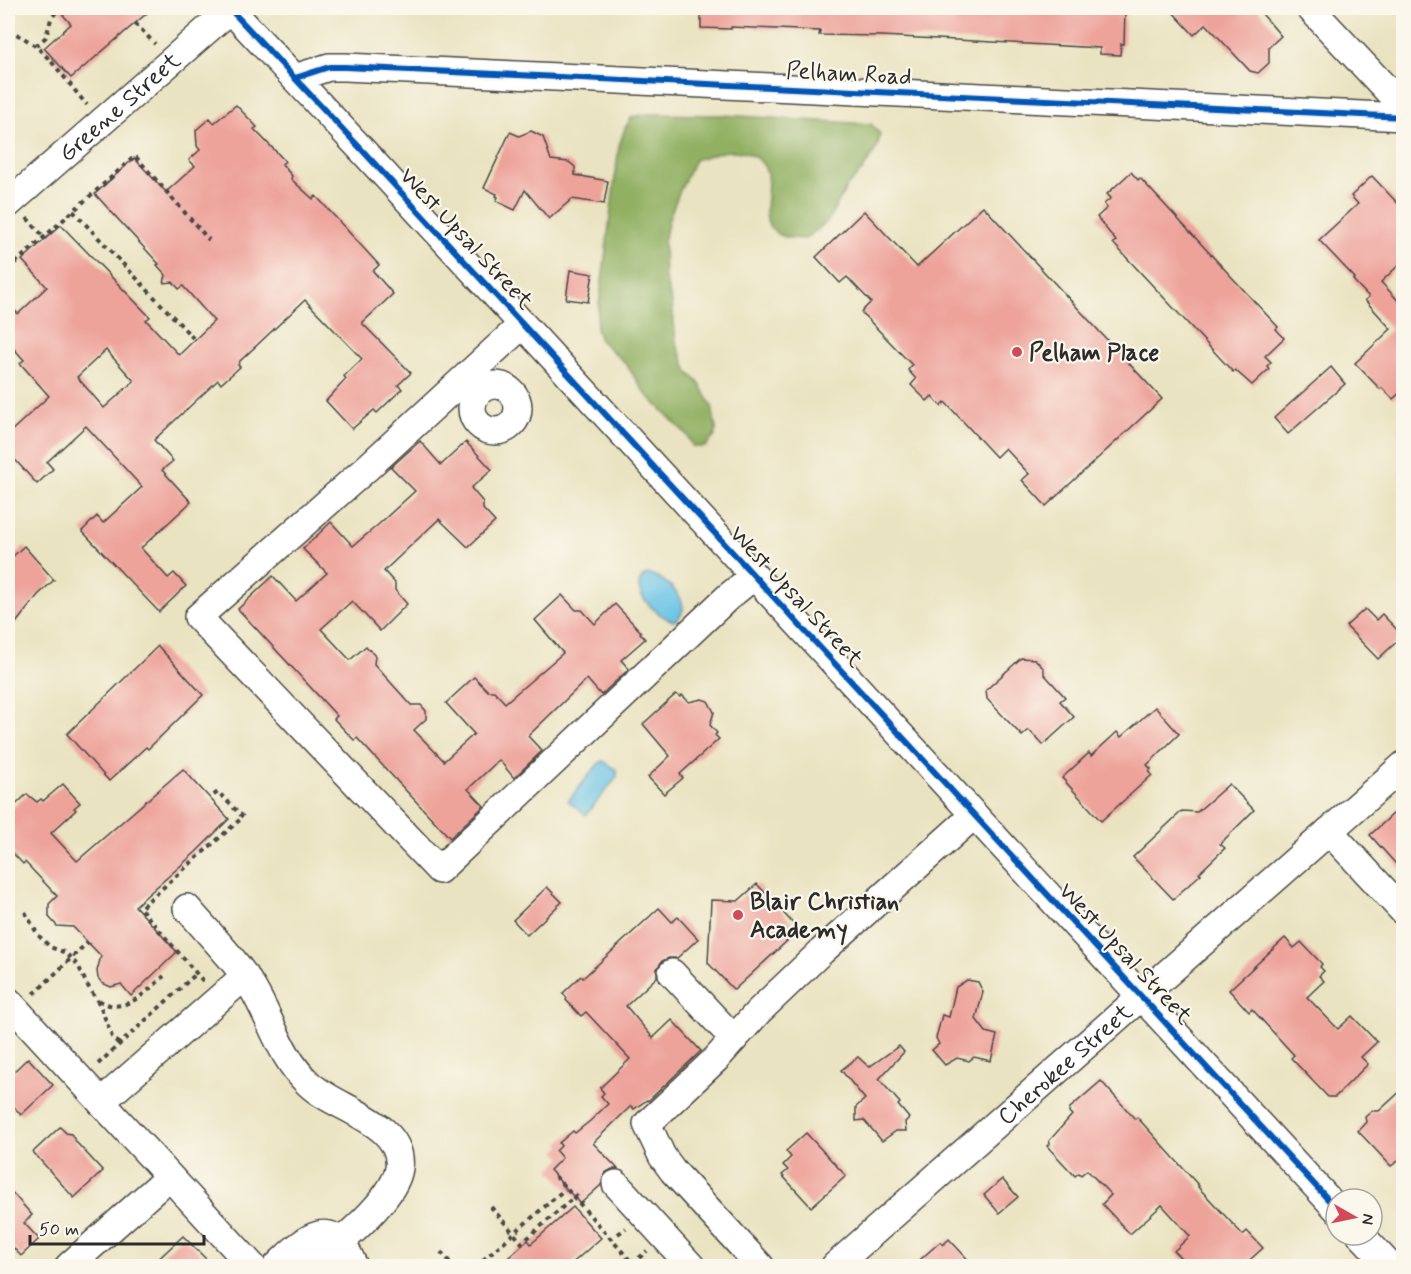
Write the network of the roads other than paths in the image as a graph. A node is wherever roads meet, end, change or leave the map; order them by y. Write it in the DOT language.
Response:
graph roads {
  1 [pos="231,8"];
  2 [pos="1310,8"];
  3 [pos="295,78"];
  4 [pos="1404,108"];
  5 [pos="1404,117"];
  6 [pos="17,211"];
  7 [pos="522,325"];
  8 [pos="754,576"];
  9 [pos="1404,765"];
  10 [pos="974,815"];
  11 [pos="1329,831"];
  12 [pos="187,908"];
  13 [pos="1404,912"];
  14 [pos="672,973"];
  15 [pos="245,976"];
  16 [pos="1141,996"];
  17 [pos="20,998"];
  18 [pos="734,1039"];
  19 [pos="101,1102"];
  20 [pos="169,1177"];
  21 [pos="615,1184"];
  22 [pos="1324,1195"];
  23 [pos="340,1241"];
  24 [pos="1372,1247"];
  25 [pos="69,1266"];
  26 [pos="252,1266"];
  27 [pos="277,1266"];
  28 [pos="314,1266"];
  29 [pos="354,1266"];
  30 [pos="691,1266"];
  31 [pos="760,1266"];
  32 [pos="835,1266"];
  33 [pos="1390,1266"];
  1 -- 3 [label="street, West Upsal Street"];
  1 -- 6 [label="street, Greene Street"];
  2 -- 4 [label="street"];
  3 -- 5 [label="street, Pelham Road"];
  3 -- 7 [label="street, West Upsal Street"];
  7 -- 8 [label="street, West Upsal Street"];
  7 -- 8 [label="street"];
  8 -- 10 [label="street, West Upsal Street"];
  9 -- 11 [label="street, Cherokee Street"];
  10 -- 16 [label="street, West Upsal Street"];
  10 -- 18 [label="street"];
  11 -- 13 [label="street"];
  11 -- 16 [label="street, Cherokee Street"];
  12 -- 15 [label="street"];
  14 -- 18 [label="street"];
  15 -- 19 [label="street"];
  15 -- 23 [label="street"];
  16 -- 22 [label="street, West Upsal Street"];
  16 -- 32 [label="street, Cherokee Street"];
  17 -- 19 [label="street"];
  18 -- 31 [label="street"];
  19 -- 20 [label="street"];
  20 -- 25 [label="street"];
  20 -- 26 [label="street"];
  21 -- 30 [label="street"];
  23 -- 27 [label="street"];
  23 -- 28 [label="street"];
  23 -- 29 [label="street"];
  24 -- 33 [label="street"];
}
